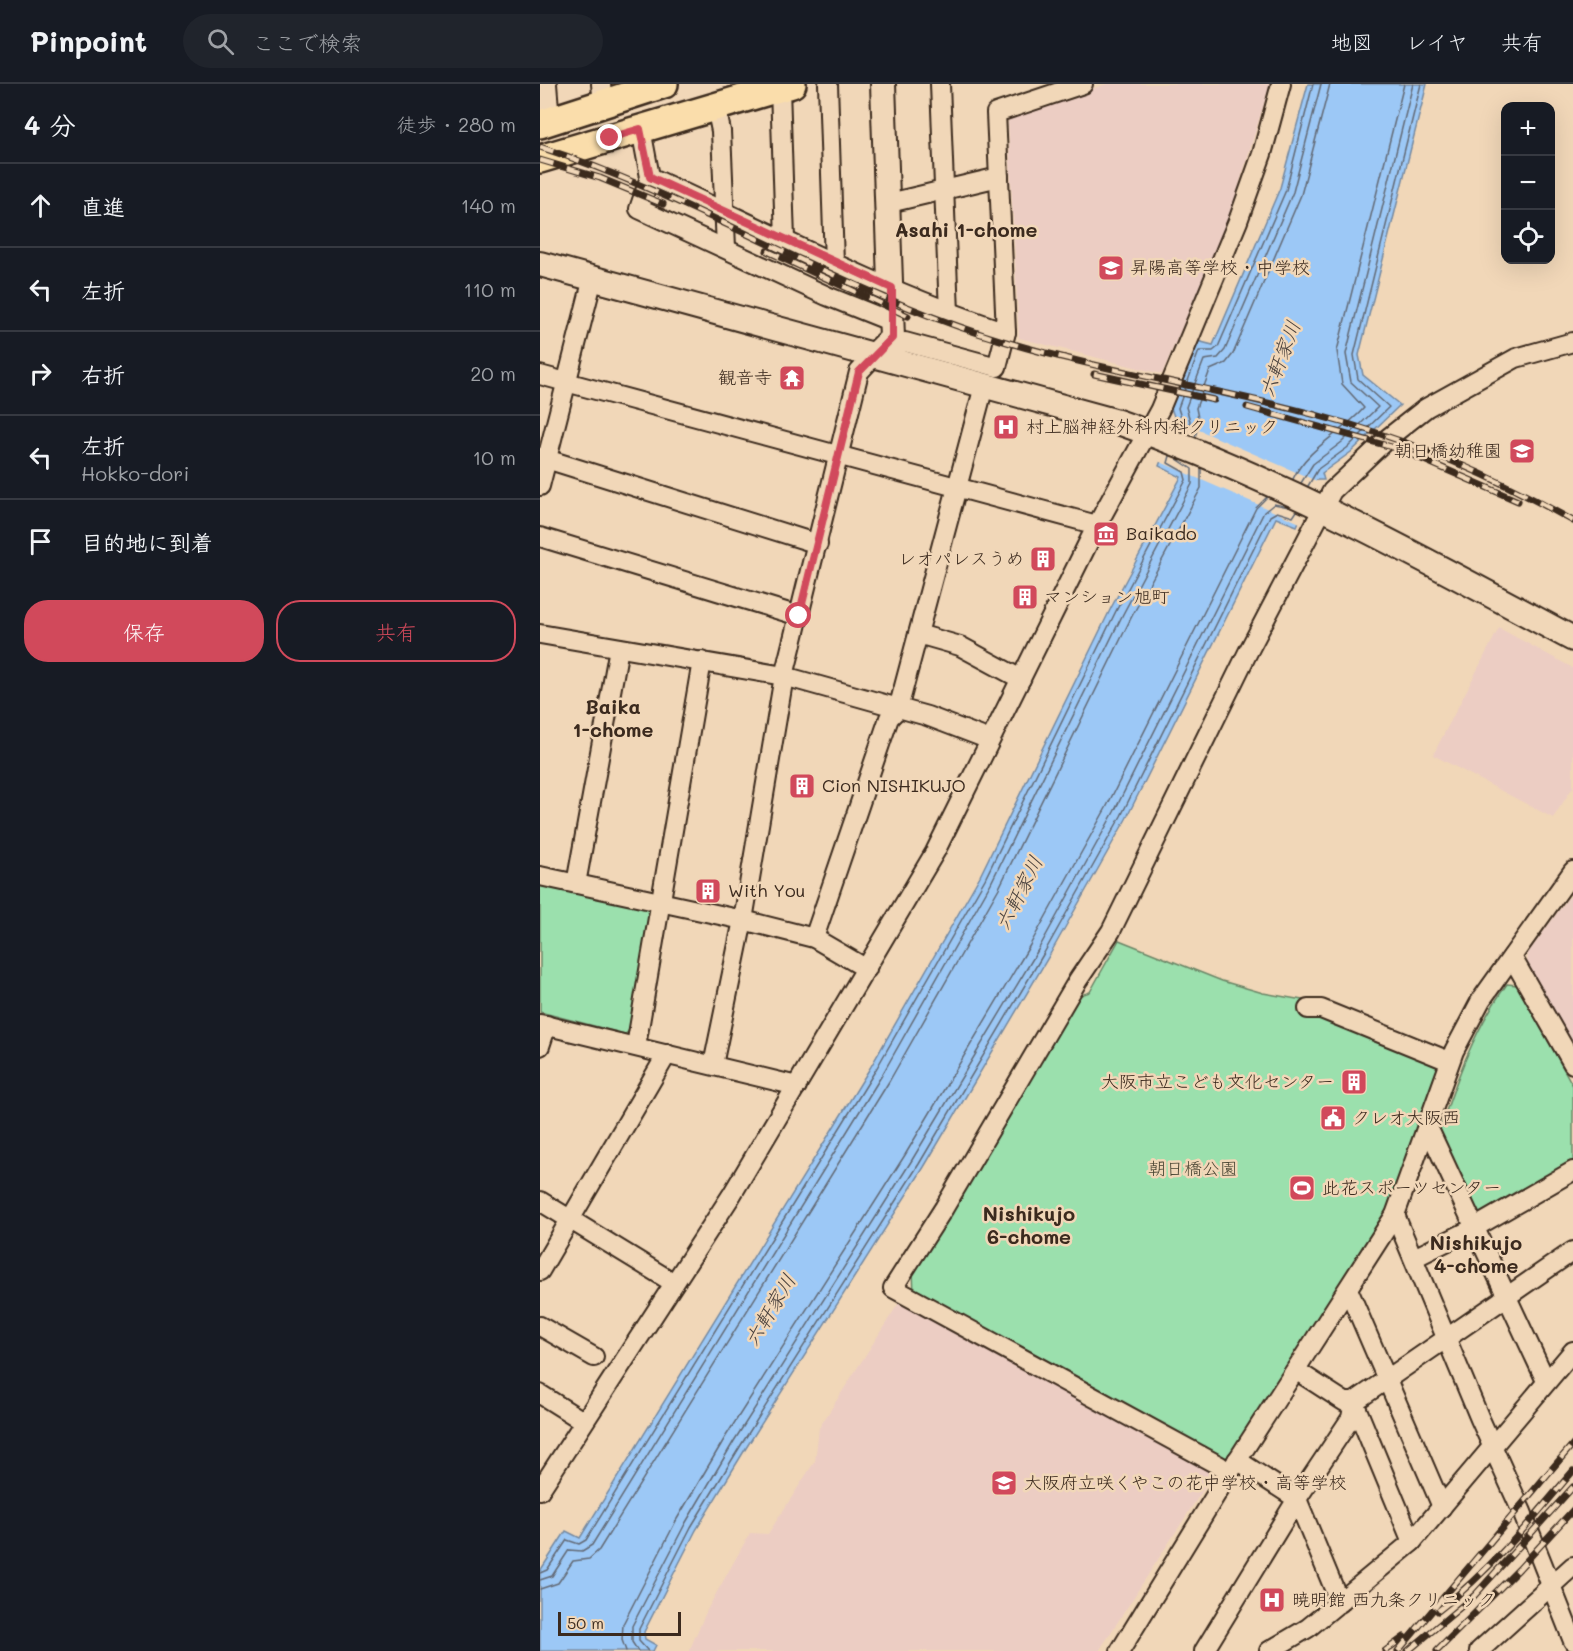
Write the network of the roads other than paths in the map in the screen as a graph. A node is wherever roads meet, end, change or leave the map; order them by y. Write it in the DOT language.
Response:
graph roads {
  1 [pos="547,84"];
  2 [pos="828,84"];
  3 [pos="883,84"];
  4 [pos="940,84"];
  5 [pos="1083,84"];
  6 [pos="1281,84"];
  7 [pos="658,85"];
  8 [pos="786,86"];
  9 [pos="1040,91"];
  10 [pos="602,94"];
  11 [pos="716,107"];
  12 [pos="545,122"];
  13 [pos="640,129"];
  14 [pos="540,159"];
  15 [pos="650,177"];
  16 [pos="999,177"];
  17 [pos="944,190"];
  18 [pos="889,203"];
  19 [pos="725,211"];
  20 [pos="785,240"];
  21 [pos="726,248"];
  22 [pos="834,263"];
  23 [pos="540,264"];
  24 [pos="593,278"];
  25 [pos="892,288"];
  26 [pos="949,313"];
  27 [pos="892,322"];
  28 [pos="1006,332"];
  29 [pos="1573,342"];
  30 [pos="874,356"];
  31 [pos="540,375"];
  32 [pos="565,381"];
  33 [pos="984,386"];
  34 [pos="1157,436"];
  35 [pos="838,456"];
  36 [pos="543,458"];
  37 [pos="540,486"];
  38 [pos="957,489"];
  39 [pos="1317,504"];
  40 [pos="1097,525"];
  41 [pos="540,537"];
  42 [pos="818,544"];
  43 [pos="799,616"];
  44 [pos="540,634"];
  45 [pos="918,634"];
  46 [pos="1573,639"];
  47 [pos="619,648"];
  48 [pos="702,661"];
  49 [pos="784,676"];
  50 [pos="1021,679"];
  51 [pos="898,709"];
  52 [pos="990,740"];
  53 [pos="1573,871"];
  54 [pos="540,876"];
  55 [pos="576,884"];
  56 [pos="660,902"];
  57 [pos="743,920"];
  58 [pos="814,938"];
  59 [pos="1512,957"];
  60 [pos="867,969"];
  61 [pos="1308,1009"];
  62 [pos="543,1024"];
  63 [pos="540,1046"];
  64 [pos="636,1046"];
  65 [pos="668,1054"];
  66 [pos="1449,1061"];
  67 [pos="1573,1064"];
  68 [pos="713,1065"];
  69 [pos="797,1086"];
  70 [pos="1427,1125"];
  71 [pos="1573,1171"];
  72 [pos="540,1201"];
  73 [pos="1395,1215"];
  74 [pos="572,1220"];
  75 [pos="1474,1228"];
  76 [pos="1573,1251"];
  77 [pos="1414,1258"];
  78 [pos="540,1271"];
  79 [pos="674,1283"];
  80 [pos="1348,1289"];
  81 [pos="1506,1299"];
  82 [pos="540,1326"];
  83 [pos="1448,1338"];
  84 [pos="1573,1351"];
  85 [pos="594,1357"];
  86 [pos="1297,1371"];
  87 [pos="1388,1379"];
  88 [pos="1546,1382"];
  89 [pos="540,1394"];
  90 [pos="1354,1402"];
  91 [pos="583,1421"];
  92 [pos="1492,1448"];
  93 [pos="1229,1463"];
  94 [pos="540,1490"];
  95 [pos="1297,1499"];
  96 [pos="1442,1508"];
  97 [pos="1412,1542"];
  98 [pos="1573,1566"];
  99 [pos="1552,1587"];
  100 [pos="1340,1603"];
  101 [pos="1573,1641"];
  102 [pos="1120,1651"];
  103 [pos="1204,1651"];
  104 [pos="1269,1651"];
  105 [pos="1479,1651"];
  1 -- 12 [label="street"];
  2 -- 22 [label="street"];
  3 -- 18 [label="street"];
  4 -- 17 [label="street"];
  5 -- 9 [label="street"];
  6 -- 34 [label="street"];
  7 -- 10 [label="main road"];
  8 -- 11 [label="main road"];
  8 -- 20 [label="street"];
  9 -- 16 [label="street"];
  10 -- 12 [label="main road"];
  11 -- 13 [label="main road"];
  11 -- 19 [label="street"];
  13 -- 14 [label="main road"];
  13 -- 15 [label="street"];
  15 -- 19 [label="street"];
  15 -- 21 [label="street"];
  16 -- 17 [label="street"];
  16 -- 28 [label="street"];
  17 -- 18 [label="street"];
  17 -- 26 [label="street"];
  18 -- 25 [label="street"];
  19 -- 20 [label="street"];
  19 -- 21 [label="street"];
  20 -- 22 [label="street"];
  21 -- 27 [label="street"];
  22 -- 25 [label="street"];
  23 -- 24 [label="street"];
  24 -- 30 [label="street"];
  24 -- 32 [label="street"];
  25 -- 26 [label="street"];
  25 -- 27 [label="street"];
  26 -- 28 [label="street"];
  27 -- 30 [label="street"];
  28 -- 30 [label="street"];
  29 -- 39 [label="street"];
  30 -- 33 [label="street"];
  30 -- 35 [label="street"];
  31 -- 32 [label="street"];
  32 -- 35 [label="street"];
  32 -- 36 [label="street"];
  33 -- 34 [label="street"];
  33 -- 38 [label="street"];
  34 -- 39 [label="street"];
  34 -- 40 [label="street"];
  35 -- 38 [label="street"];
  35 -- 42 [label="street"];
  36 -- 37 [label="street"];
  36 -- 42 [label="street"];
  38 -- 40 [label="street"];
  38 -- 45 [label="street"];
  39 -- 46 [label="street"];
  39 -- 93 [label="street"];
  40 -- 50 [label="street"];
  41 -- 43 [label="street"];
  42 -- 43 [label="street"];
  43 -- 49 [label="street"];
  44 -- 47 [label="street"];
  45 -- 50 [label="street"];
  45 -- 51 [label="street"];
  47 -- 48 [label="street"];
  47 -- 55 [label="street"];
  48 -- 49 [label="street"];
  48 -- 56 [label="street"];
  49 -- 51 [label="street"];
  49 -- 57 [label="street"];
  50 -- 52 [label="street"];
  51 -- 52 [label="street"];
  51 -- 58 [label="street"];
  52 -- 60 [label="street"];
  53 -- 59 [label="street"];
  54 -- 55 [label="street"];
  55 -- 56 [label="street"];
  56 -- 57 [label="street"];
  56 -- 64 [label="street"];
  57 -- 58 [label="street"];
  57 -- 68 [label="street"];
  58 -- 60 [label="street"];
  59 -- 66 [label="street"];
  59 -- 67 [label="street"];
  60 -- 69 [label="street"];
  61 -- 66 [label="street"];
  62 -- 63 [label="street"];
  62 -- 64 [label="street"];
  64 -- 65 [label="street"];
  65 -- 68 [label="street"];
  65 -- 74 [label="street"];
  66 -- 70 [label="street"];
  68 -- 69 [label="street"];
  69 -- 79 [label="street"];
  70 -- 73 [label="street"];
  70 -- 75 [label="street"];
  71 -- 75 [label="street"];
  72 -- 74 [label="street"];
  73 -- 77 [label="street"];
  73 -- 80 [label="street"];
  74 -- 78 [label="street"];
  74 -- 79 [label="street"];
  75 -- 77 [label="street"];
  75 -- 81 [label="street"];
  76 -- 81 [label="street"];
  77 -- 83 [label="street"];
  79 -- 91 [label="street"];
  80 -- 86 [label="street"];
  80 -- 87 [label="street"];
  81 -- 83 [label="street"];
  81 -- 88 [label="street"];
  82 -- 85 [label="street"];
  83 -- 87 [label="street"];
  83 -- 92 [label="street"];
  84 -- 88 [label="street"];
  86 -- 90 [label="street"];
  86 -- 93 [label="street"];
  87 -- 90 [label="street"];
  87 -- 96 [label="street"];
  88 -- 92 [label="street"];
  89 -- 91 [label="street"];
  90 -- 95 [label="street"];
  90 -- 97 [label="street"];
  91 -- 94 [label="street"];
  92 -- 96 [label="street"];
  92 -- 99 [label="street"];
  93 -- 95 [label="street"];
  93 -- 102 [label="street"];
  95 -- 100 [label="street"];
  95 -- 103 [label="street"];
  96 -- 97 [label="street"];
  97 -- 100 [label="street"];
  98 -- 99 [label="street"];
  99 -- 101 [label="street"];
  99 -- 105 [label="street"];
  100 -- 104 [label="street"];
}
